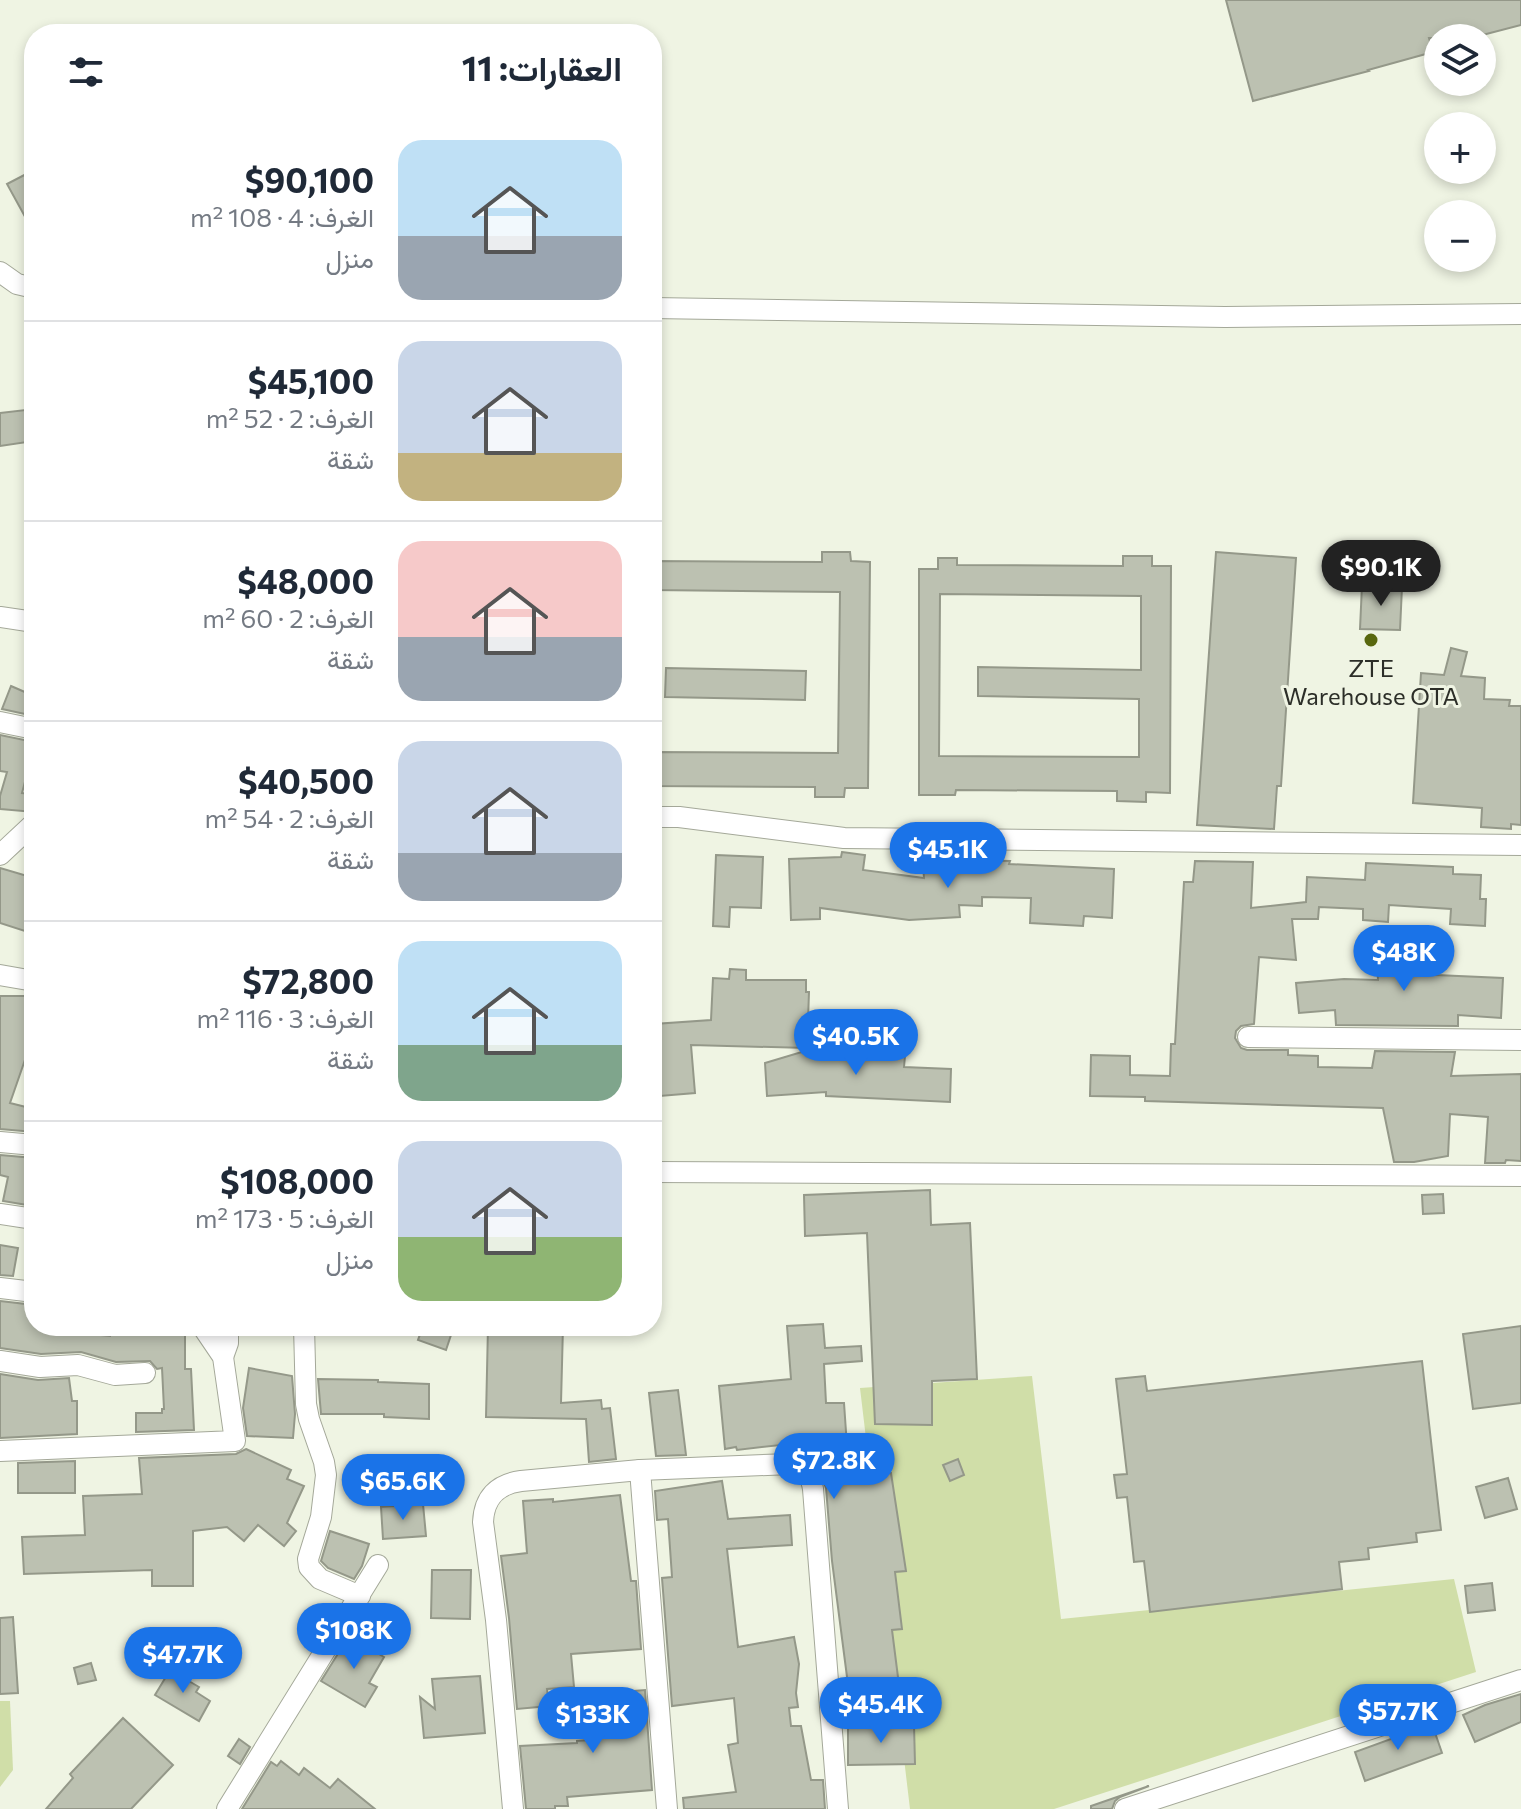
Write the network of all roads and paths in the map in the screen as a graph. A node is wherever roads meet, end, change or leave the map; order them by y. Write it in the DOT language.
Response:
graph roads {
  1 [pos="0,272"];
  2 [pos="24,286"];
  3 [pos="662,308"];
  4 [pos="1521,314"];
  5 [pos="0,617"];
  6 [pos="24,621"];
  7 [pos="0,722"];
  8 [pos="24,727"];
  9 [pos="662,817"];
  10 [pos="24,833"];
  11 [pos="1521,845"];
  12 [pos="0,855"];
  13 [pos="0,975"];
  14 [pos="24,979"];
  15 [pos="1248,1037"];
  16 [pos="1521,1040"];
  17 [pos="0,1142"];
  18 [pos="24,1144"];
  19 [pos="662,1172"];
  20 [pos="1521,1176"];
  21 [pos="0,1214"];
  22 [pos="24,1218"];
  23 [pos="0,1288"];
  24 [pos="24,1291"];
  25 [pos="209,1336"];
  26 [pos="228,1336"];
  27 [pos="304,1336"];
  28 [pos="223,1357"];
  29 [pos="0,1361"];
  30 [pos="145,1373"];
  31 [pos="0,1451"];
  32 [pos="640,1470"];
  33 [pos="378,1565"];
  34 [pos="360,1596"];
  35 [pos="1521,1680"];
  36 [pos="227,1809"];
  37 [pos="513,1809"];
  38 [pos="667,1809"];
  39 [pos="838,1809"];
  40 [pos="1125,1809"];
  1 -- 2 [label="street"];
  3 -- 4 [label="street"];
  5 -- 6 [label="street"];
  7 -- 8 [label="street"];
  9 -- 11 [label="street"];
  10 -- 12 [label="street"];
  13 -- 14 [label="street"];
  15 -- 16 [label="street"];
  17 -- 18 [label="street"];
  19 -- 20 [label="street"];
  21 -- 22 [label="street"];
  23 -- 24 [label="street"];
  25 -- 28 [label="street"];
  26 -- 28 [label="street"];
  27 -- 34 [label="street"];
  28 -- 31 [label="street"];
  29 -- 30 [label="street"];
  32 -- 37 [label="street"];
  32 -- 38 [label="street"];
  32 -- 39 [label="street"];
  33 -- 34 [label="street"];
  34 -- 36 [label="street"];
  35 -- 40 [label="street"];
}
